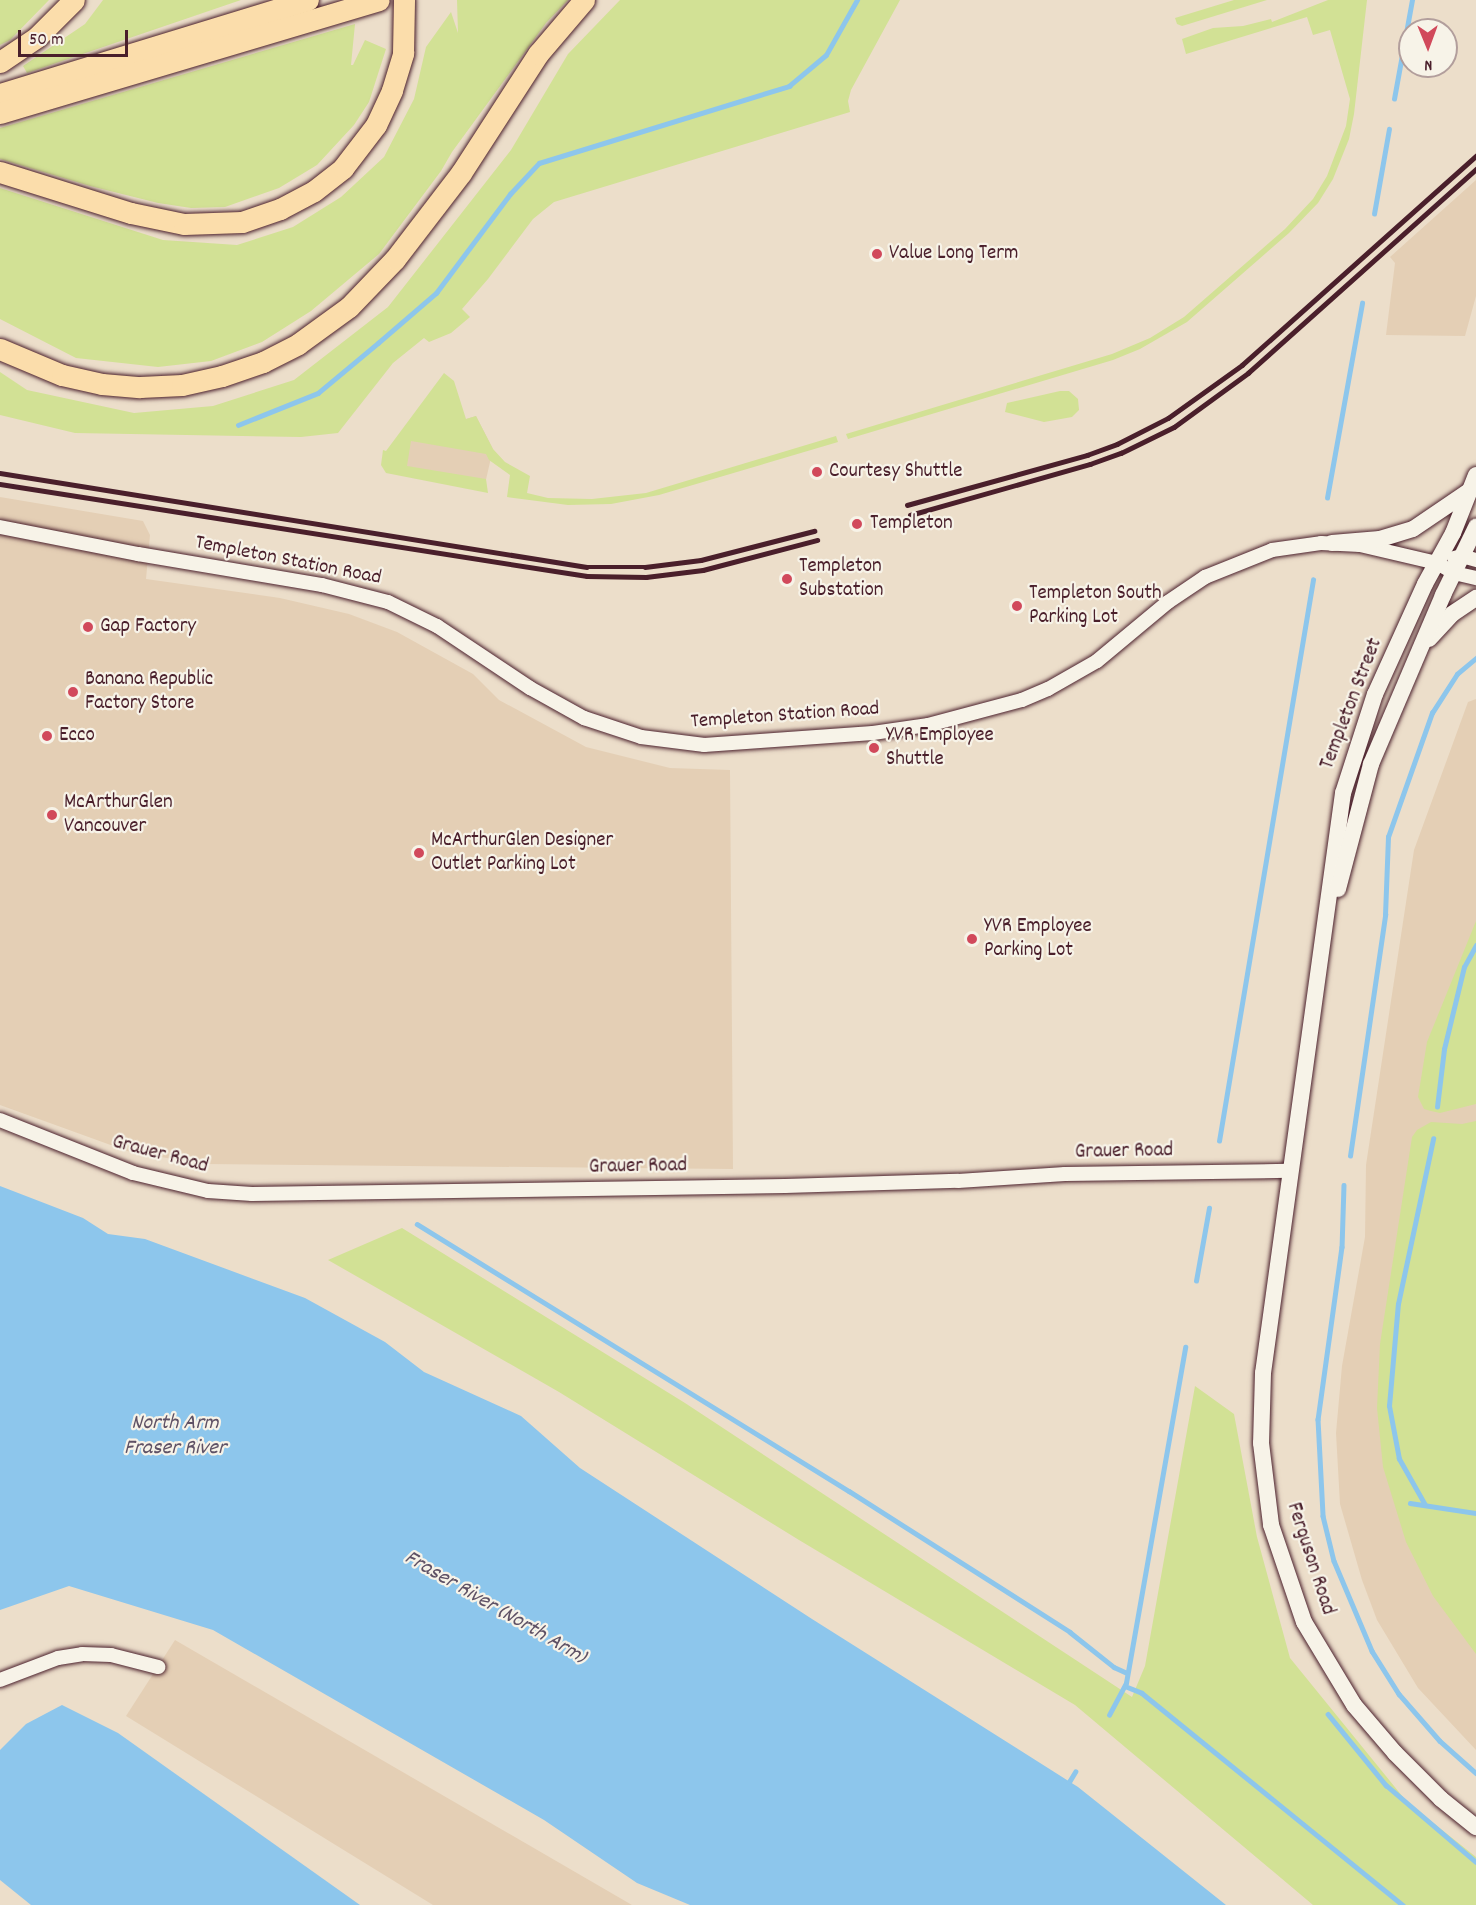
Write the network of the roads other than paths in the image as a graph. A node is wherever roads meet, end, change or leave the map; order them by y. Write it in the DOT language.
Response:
graph roads {
  1 [pos="74,0"];
  2 [pos="308,0"];
  3 [pos="378,0"];
  4 [pos="404,0"];
  5 [pos="584,0"];
  6 [pos="0,62"];
  7 [pos="0,94"];
  8 [pos="0,113"];
  9 [pos="0,172"];
  10 [pos="0,349"];
  11 [pos="1473,483"];
  12 [pos="0,527"];
  13 [pos="1476,527"];
  14 [pos="1332,543"];
  15 [pos="1469,558"];
  16 [pos="1437,563"];
  17 [pos="1454,573"];
  18 [pos="1476,578"];
  19 [pos="1476,598"];
  20 [pos="1407,676"];
  21 [pos="1322,963"];
  22 [pos="0,1120"];
  23 [pos="1289,1171"];
  24 [pos="158,1667"];
  25 [pos="0,1680"];
  26 [pos="1476,1827"];
  1 -- 6 [label="main road"];
  2 -- 7 [label="main road"];
  3 -- 8 [label="main road"];
  4 -- 9 [label="main road"];
  5 -- 10 [label="main road"];
  11 -- 14 [label="street"];
  11 -- 16 [label="street, Templeton Street"];
  12 -- 14 [label="street, Templeton Station Road"];
  13 -- 15 [label="street, Templeton Street"];
  14 -- 16 [label="street, Templeton Station Road"];
  15 -- 16 [label="street"];
  15 -- 17 [label="street, Templeton Street"];
  16 -- 17 [label="street, Templeton Station Road"];
  16 -- 21 [label="street, Templeton Street"];
  17 -- 18 [label="street, Templeton Station Road"];
  17 -- 20 [label="street, Templeton Street"];
  19 -- 20 [label="street"];
  20 -- 21 [label="street, Templeton Street"];
  21 -- 23 [label="street, Templeton Street"];
  22 -- 23 [label="street, Grauer Road"];
  23 -- 26 [label="street, Ferguson Road"];
  24 -- 25 [label="street"];
}
